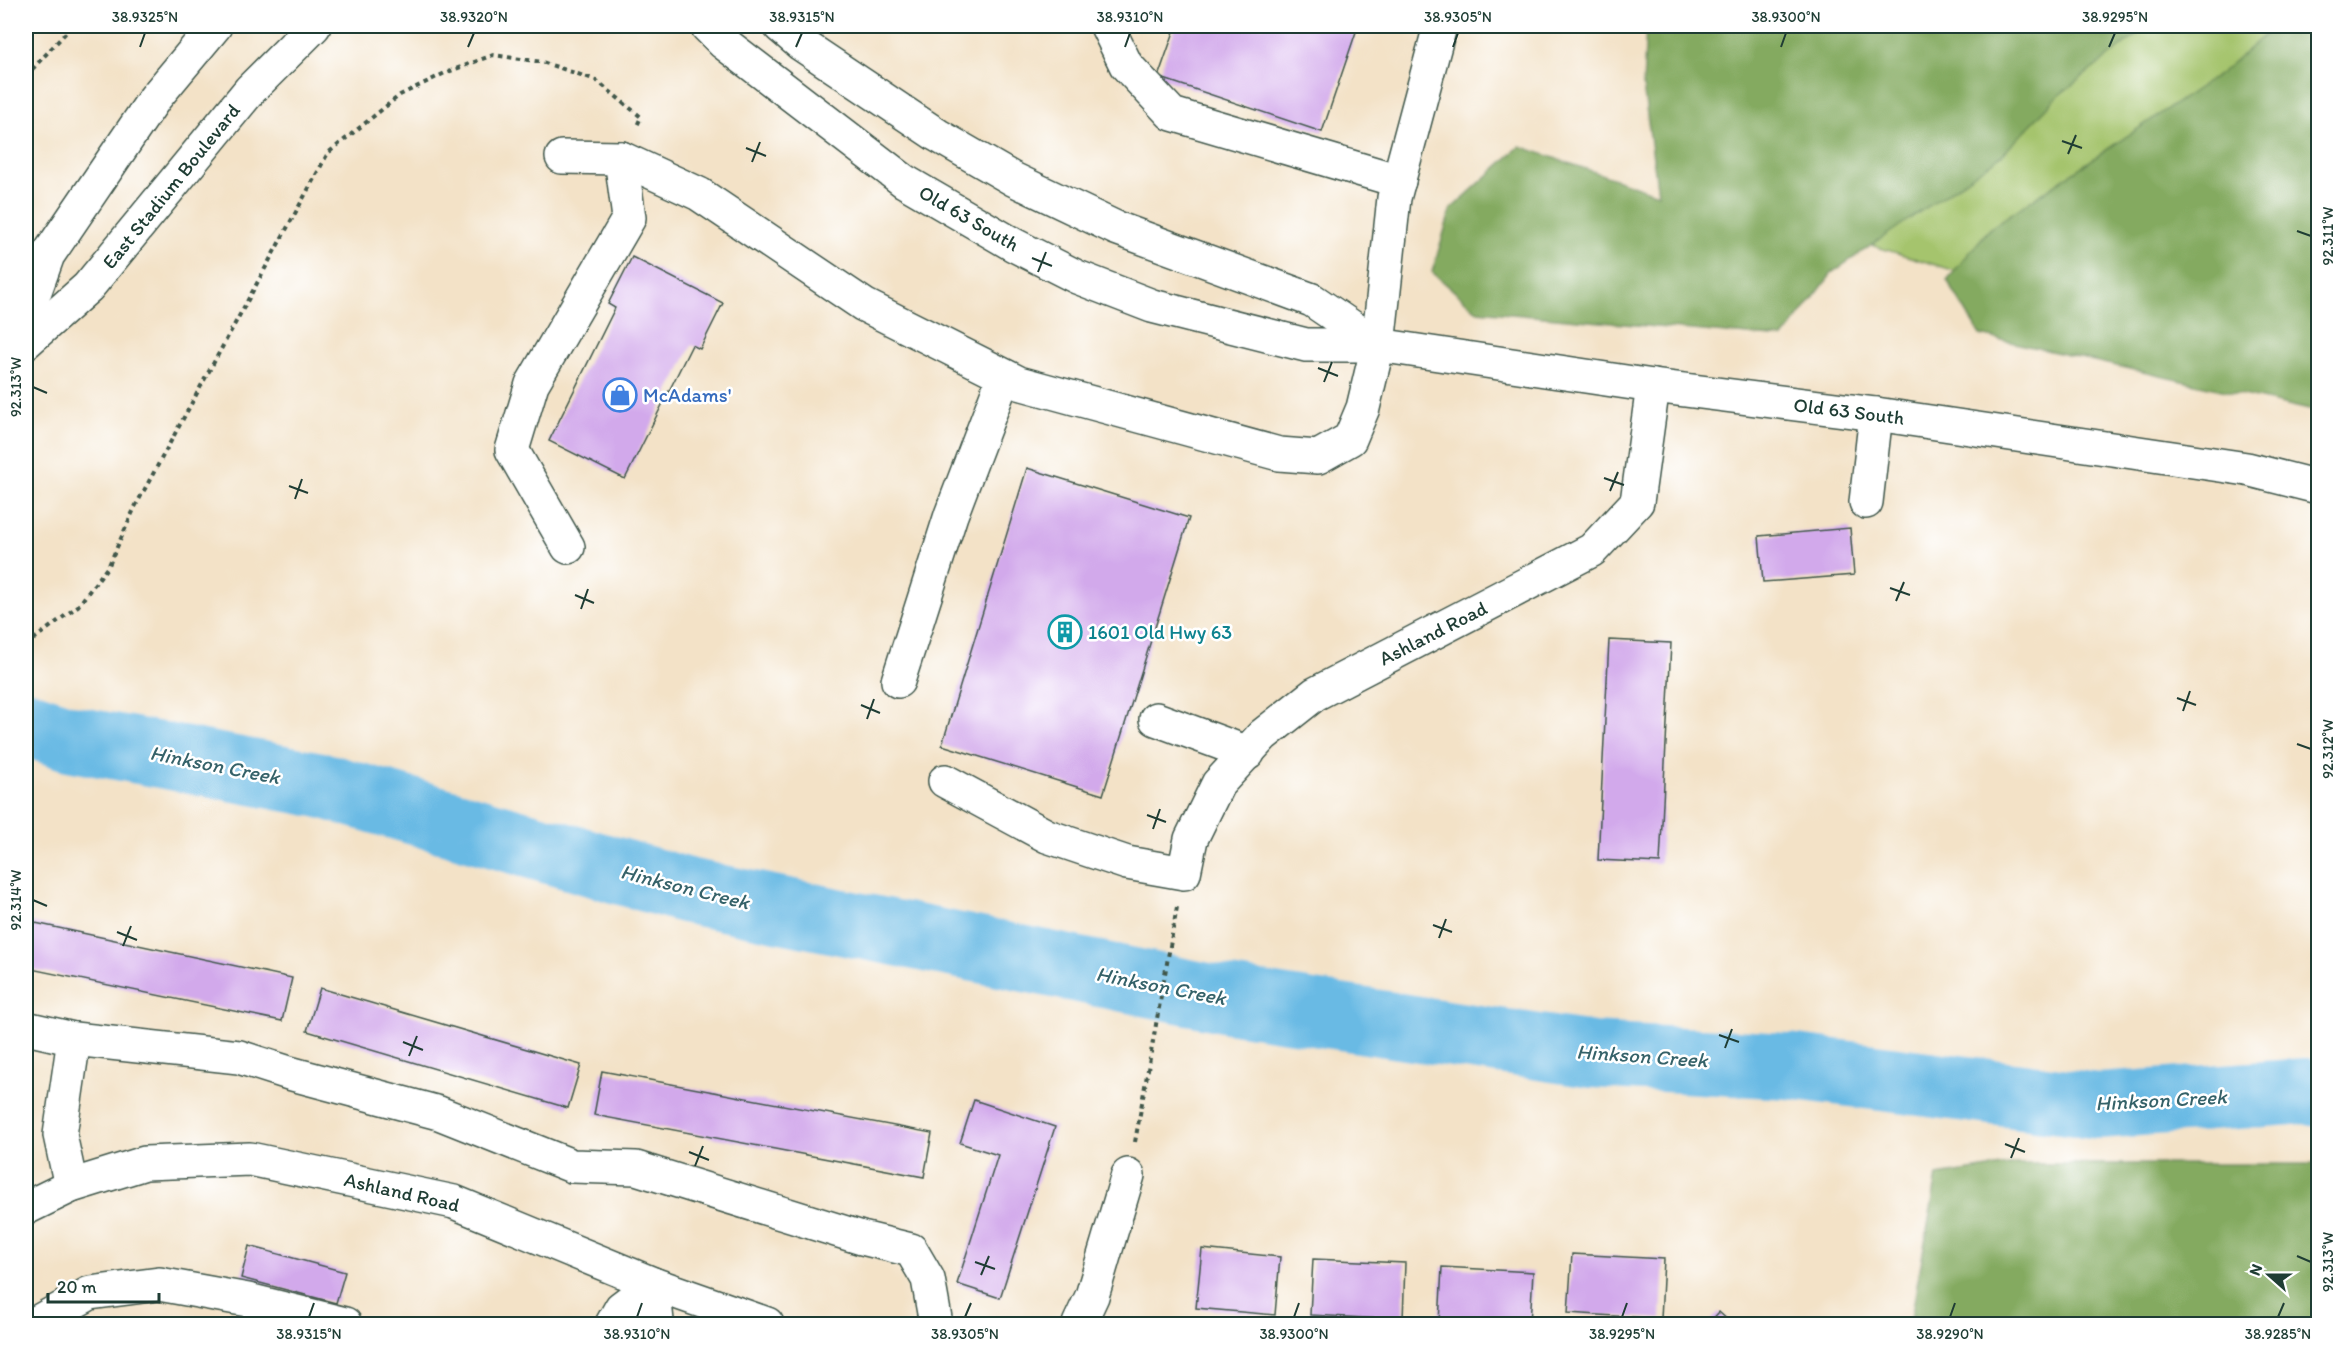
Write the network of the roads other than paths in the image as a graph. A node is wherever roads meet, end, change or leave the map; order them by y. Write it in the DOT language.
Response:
graph roads {
  1 [pos="215,26"];
  2 [pos="314,26"];
  3 [pos="707,26"];
  4 [pos="780,26"];
  5 [pos="1107,26"];
  6 [pos="1440,26"];
  7 [pos="562,157"];
  8 [pos="621,158"];
  9 [pos="1399,182"];
  10 [pos="26,316"];
  11 [pos="26,342"];
  12 [pos="1378,345"];
  13 [pos="1004,375"];
  14 [pos="1653,386"];
  15 [pos="1876,414"];
  16 [pos="2319,487"];
  17 [pos="1866,502"];
  18 [pos="568,547"];
  19 [pos="897,681"];
  20 [pos="1156,719"];
  21 [pos="1248,753"];
  22 [pos="945,781"];
  23 [pos="26,1028"];
  24 [pos="74,1040"];
  25 [pos="1128,1175"];
  26 [pos="71,1186"];
  27 [pos="26,1208"];
  28 [pos="653,1284"];
  29 [pos="34,1324"];
  30 [pos="345,1324"];
  31 [pos="612,1324"];
  32 [pos="656,1324"];
  33 [pos="767,1324"];
  34 [pos="936,1324"];
  35 [pos="1079,1324"];
  1 -- 10 [label="main road"];
  2 -- 11 [label="main road, East Stadium Boulevard"];
  3 -- 12 [label="main road, Old 63 South"];
  4 -- 12 [label="main road, Old 63 South"];
  5 -- 9 [label="main road"];
  6 -- 9 [label="main road"];
  7 -- 8 [label="main road"];
  8 -- 13 [label="main road"];
  8 -- 18 [label="main road"];
  9 -- 12 [label="main road"];
  12 -- 13 [label="main road"];
  12 -- 14 [label="main road, Old 63 South"];
  13 -- 19 [label="main road"];
  14 -- 15 [label="main road, Old 63 South"];
  14 -- 21 [label="main road, Ashland Road"];
  15 -- 16 [label="main road, Old 63 South"];
  15 -- 17 [label="main road"];
  20 -- 21 [label="main road"];
  21 -- 22 [label="main road, Ashland Road"];
  23 -- 24 [label="main road"];
  24 -- 26 [label="main road"];
  24 -- 34 [label="main road"];
  25 -- 35 [label="main road"];
  26 -- 27 [label="main road, Ashland Road"];
  26 -- 28 [label="main road, Ashland Road"];
  28 -- 31 [label="main road"];
  28 -- 32 [label="main road"];
  28 -- 33 [label="main road, Ashland Road"];
  29 -- 30 [label="main road"];
}
